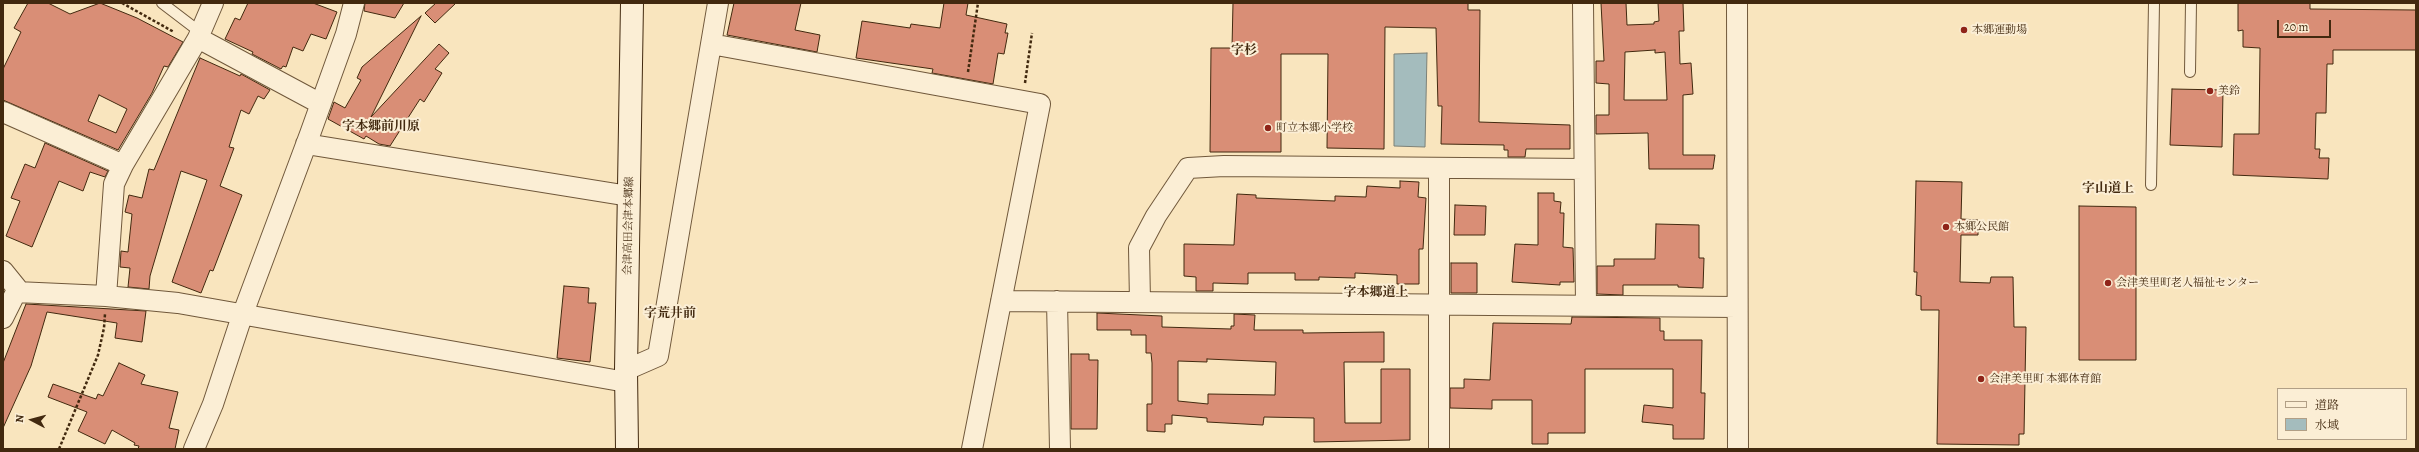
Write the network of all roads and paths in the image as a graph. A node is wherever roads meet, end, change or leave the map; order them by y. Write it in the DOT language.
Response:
graph roads {
  1 [pos="122,3"];
  2 [pos="162,3"];
  3 [pos="213,3"];
  4 [pos="354,3"];
  5 [pos="632,3"];
  6 [pos="718,3"];
  7 [pos="978,3"];
  8 [pos="1583,3"];
  9 [pos="1736,3"];
  10 [pos="2154,3"];
  11 [pos="2191,3"];
  12 [pos="1032,33"];
  13 [pos="198,38"];
  14 [pos="711,44"];
  15 [pos="2190,72"];
  16 [pos="966,91"];
  17 [pos="1022,101"];
  18 [pos="321,104"];
  19 [pos="3,112"];
  20 [pos="306,144"];
  21 [pos="122,165"];
  22 [pos="1439,168"];
  23 [pos="1584,169"];
  24 [pos="2151,185"];
  25 [pos="629,196"];
  26 [pos="3,270"];
  27 [pos="20,292"];
  28 [pos="106,296"];
  29 [pos="1001,301"];
  30 [pos="1057,301"];
  31 [pos="1140,302"];
  32 [pos="1439,304"];
  33 [pos="1586,306"];
  34 [pos="1737,307"];
  35 [pos="242,316"];
  36 [pos="3,318"];
  37 [pos="626,376"];
  38 [pos="59,449"];
  39 [pos="194,449"];
  40 [pos="627,449"];
  41 [pos="972,449"];
  42 [pos="1060,449"];
  43 [pos="1439,449"];
  44 [pos="1738,449"];
  1 -- 13 [label="path"];
  2 -- 13 [label="lane"];
  3 -- 13 [label="street"];
  4 -- 18 [label="street"];
  5 -- 25 [label="main road, 会津高田会津本郷線"];
  6 -- 14 [label="street"];
  7 -- 16 [label="path"];
  8 -- 23 [label="street"];
  9 -- 34 [label="street"];
  10 -- 24 [label="lane"];
  11 -- 15 [label="lane"];
  12 -- 17 [label="path"];
  13 -- 18 [label="street"];
  13 -- 21 [label="street"];
  14 -- 16 [label="street"];
  14 -- 37 [label="street"];
  16 -- 17 [label="street"];
  17 -- 29 [label="street"];
  18 -- 20 [label="street"];
  19 -- 21 [label="street"];
  20 -- 25 [label="street"];
  20 -- 35 [label="street"];
  21 -- 28 [label="street"];
  22 -- 23 [label="street"];
  22 -- 31 [label="street"];
  22 -- 32 [label="street"];
  23 -- 33 [label="street"];
  25 -- 37 [label="main road, 会津高田会津本郷線"];
  26 -- 27 [label="street"];
  27 -- 28 [label="street"];
  27 -- 36 [label="street"];
  28 -- 35 [label="street"];
  28 -- 38 [label="path"];
  29 -- 30 [label="street"];
  29 -- 41 [label="street"];
  30 -- 31 [label="street"];
  30 -- 42 [label="street"];
  31 -- 32 [label="street"];
  32 -- 33 [label="street"];
  32 -- 43 [label="street"];
  33 -- 34 [label="street"];
  34 -- 44 [label="street"];
  35 -- 37 [label="street"];
  35 -- 39 [label="street"];
  37 -- 40 [label="main road, 会津高田会津本郷線"];
}
